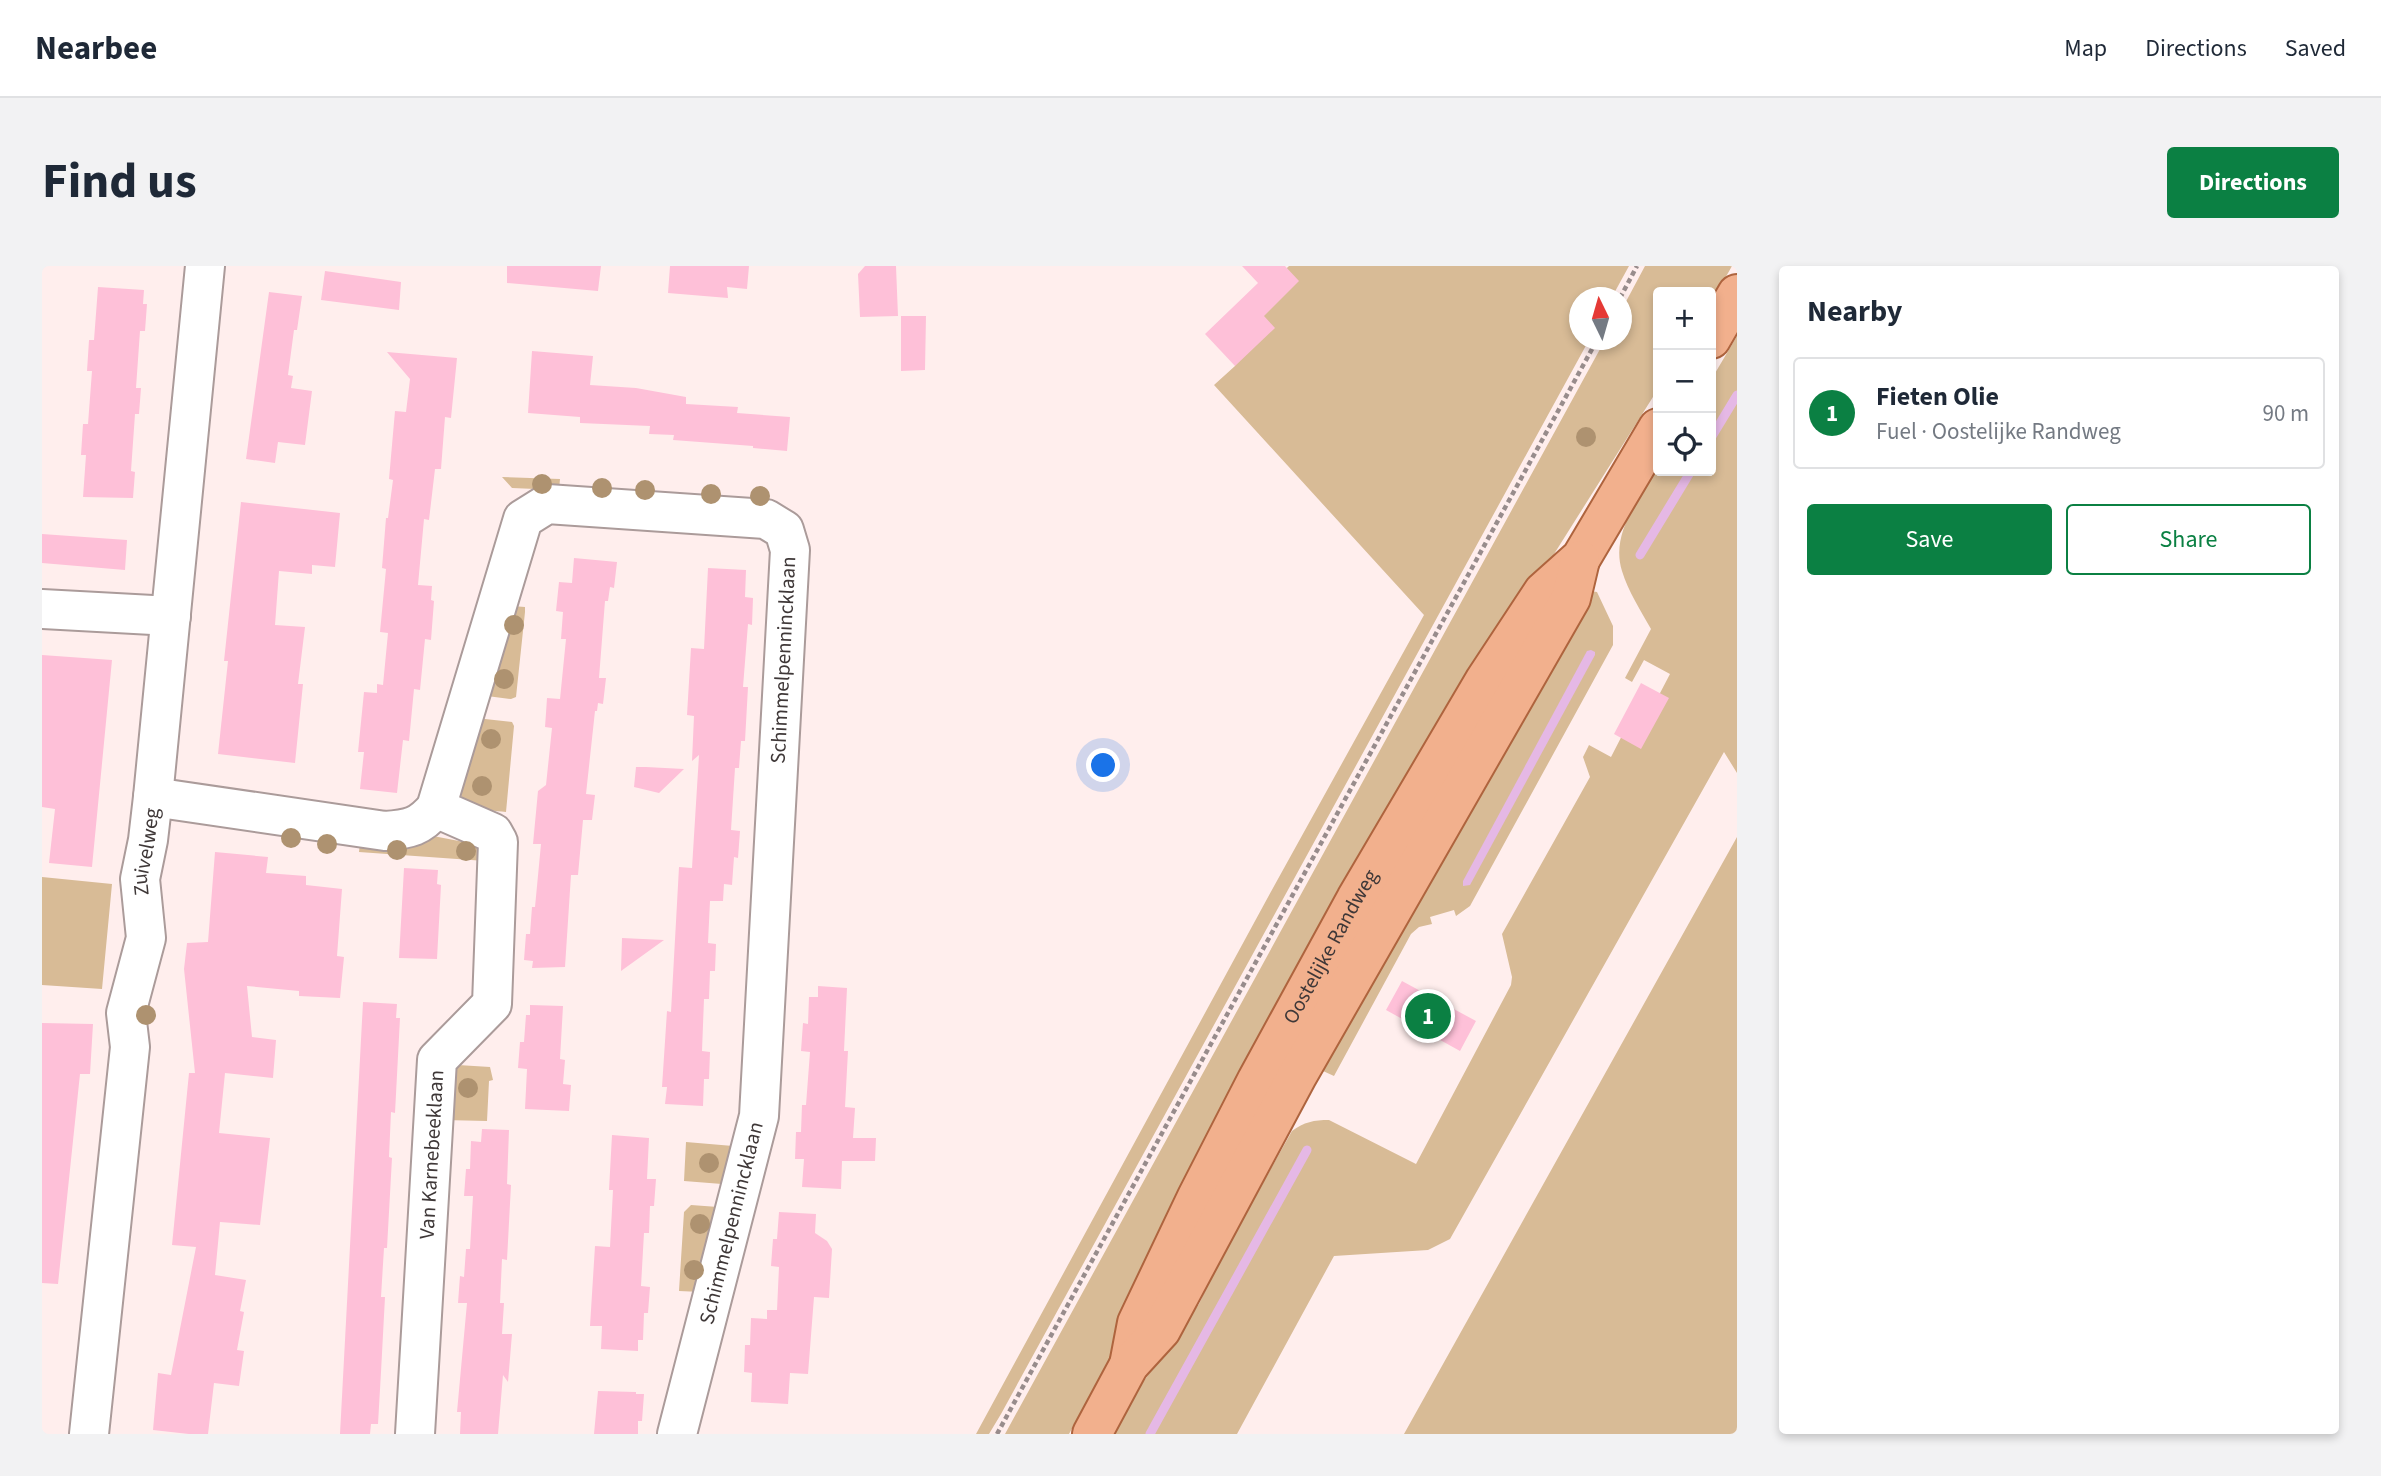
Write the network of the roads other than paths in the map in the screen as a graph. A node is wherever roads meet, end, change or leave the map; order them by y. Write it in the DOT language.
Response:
graph roads {
  1 [pos="205,266"];
  2 [pos="1737,294"];
  3 [pos="1716,330"];
  4 [pos="1653,436"];
  5 [pos="42,609"];
  6 [pos="172,616"];
  7 [pos="153,797"];
  8 [pos="436,808"];
  9 [pos="89,1434"];
  10 [pos="415,1434"];
  11 [pos="677,1434"];
  12 [pos="1091,1434"];
  1 -- 6 [label="street, Zuivelweg"];
  2 -- 3 [label="main road"];
  4 -- 12 [label="main road, Oostelijke Randweg"];
  5 -- 6 [label="street"];
  6 -- 7 [label="street, Zuivelweg"];
  7 -- 8 [label="street"];
  7 -- 9 [label="street, Zuivelweg"];
  8 -- 10 [label="street, Van Karnebeeklaan"];
  8 -- 11 [label="street, Schimmelpennincklaan"];
}
